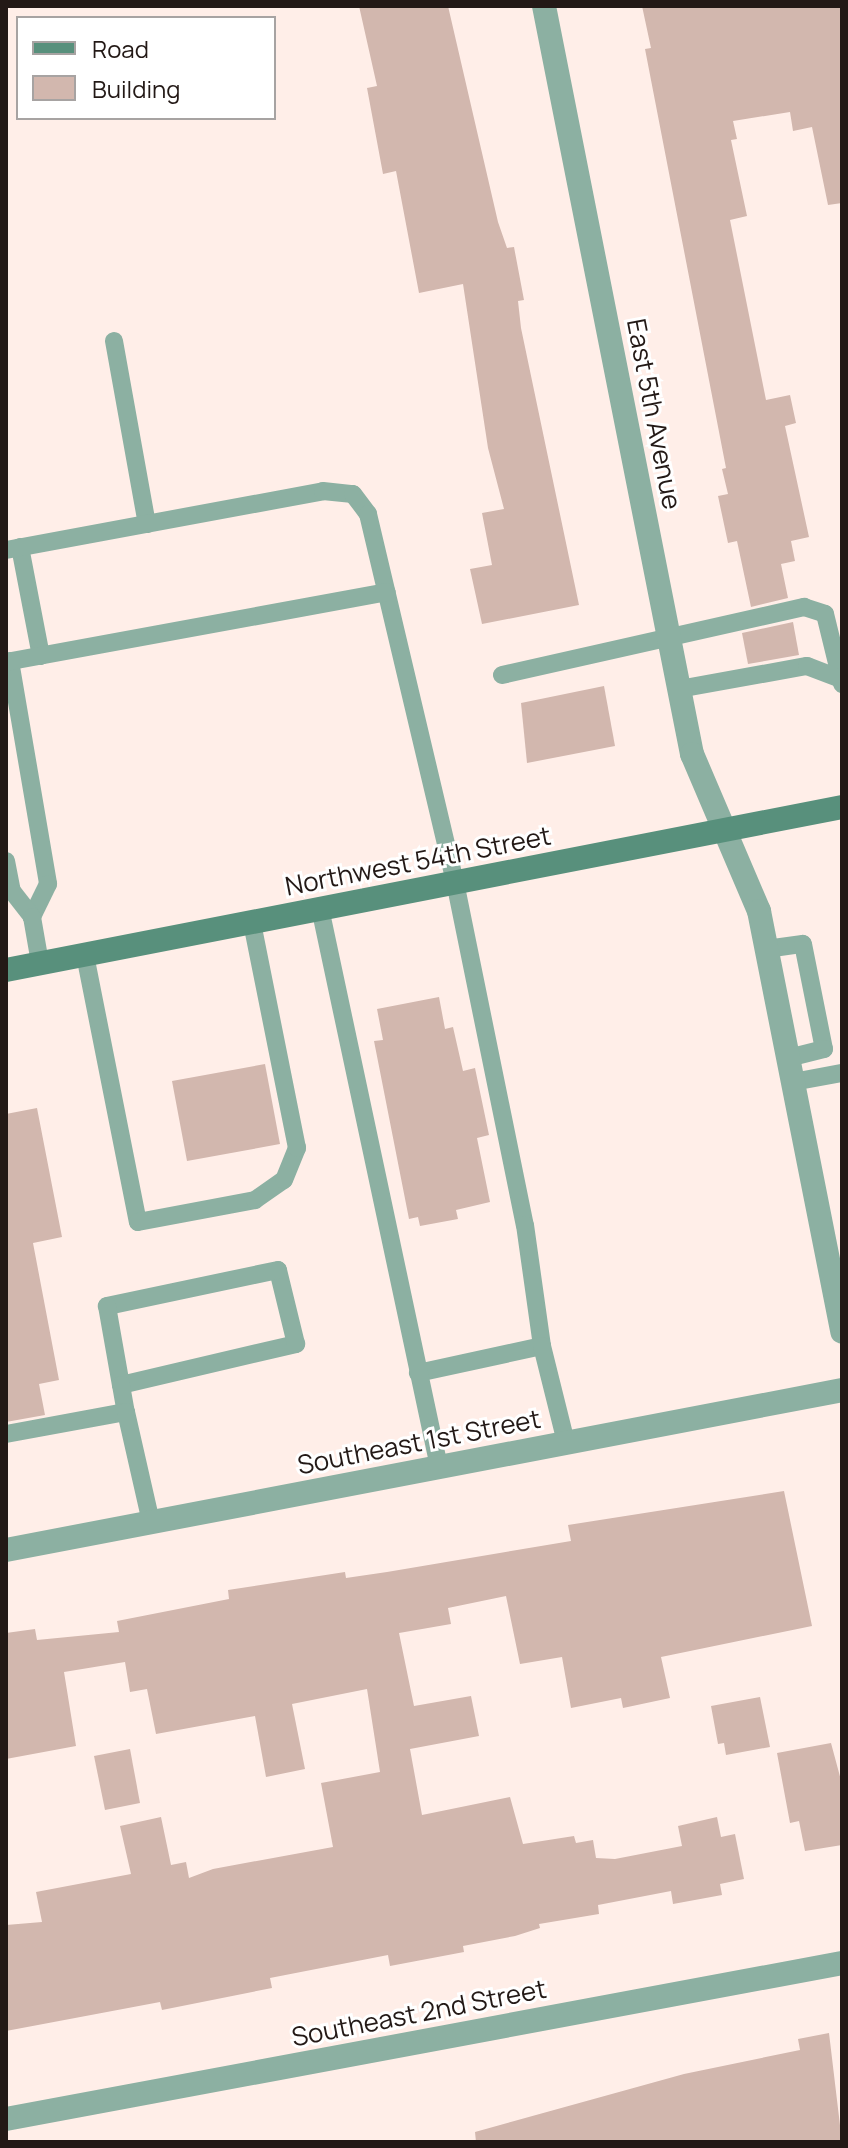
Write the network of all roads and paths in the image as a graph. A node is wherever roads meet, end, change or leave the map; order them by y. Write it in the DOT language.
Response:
graph roads {
  1 [pos="544,6"];
  2 [pos="114,341"];
  3 [pos="147,524"];
  4 [pos="13,548"];
  5 [pos="387,592"];
  6 [pos="669,636"];
  7 [pos="41,656"];
  8 [pos="8,662"];
  9 [pos="502,675"];
  10 [pos="842,682"];
  11 [pos="679,689"];
  12 [pos="842,807"];
  13 [pos="721,830"];
  14 [pos="6,861"];
  15 [pos="455,882"];
  16 [pos="320,908"];
  17 [pos="32,917"];
  18 [pos="252,922"];
  19 [pos="766,949"];
  20 [pos="85,955"];
  21 [pos="40,963"];
  22 [pos="6,970"];
  23 [pos="788,1058"];
  24 [pos="842,1073"];
  25 [pos="793,1082"];
  26 [pos="842,1332"];
  27 [pos="542,1346"];
  28 [pos="418,1373"];
  29 [pos="121,1385"];
  30 [pos="842,1390"];
  31 [pos="126,1412"];
  32 [pos="6,1434"];
  33 [pos="566,1442"];
  34 [pos="439,1467"];
  35 [pos="151,1522"];
  36 [pos="6,1550"];
  37 [pos="842,1963"];
  38 [pos="6,2119"];
  1 -- 6 [label="street, East 5th Avenue"];
  2 -- 3 [label="lane"];
  3 -- 4 [label="lane"];
  3 -- 5 [label="lane"];
  4 -- 7 [label="lane"];
  5 -- 7 [label="lane"];
  5 -- 15 [label="lane"];
  6 -- 9 [label="lane"];
  6 -- 10 [label="lane"];
  6 -- 11 [label="street, East 5th Avenue"];
  7 -- 8 [label="lane"];
  8 -- 17 [label="lane"];
  10 -- 11 [label="lane"];
  11 -- 13 [label="street, East 5th Avenue"];
  12 -- 13 [label="main road, Northwest 54th Street"];
  13 -- 15 [label="main road, Northwest 54th Street"];
  13 -- 19 [label="street, East 5th Avenue"];
  14 -- 17 [label="lane"];
  15 -- 16 [label="main road, Northwest 54th Street"];
  15 -- 27 [label="lane"];
  16 -- 18 [label="main road, Northwest 54th Street"];
  16 -- 28 [label="lane"];
  17 -- 21 [label="lane"];
  18 -- 20 [label="main road, Northwest 54th Street"];
  18 -- 20 [label="lane"];
  19 -- 23 [label="street, East 5th Avenue"];
  19 -- 23 [label="lane"];
  20 -- 21 [label="main road, Northwest 54th Street"];
  21 -- 22 [label="main road, Northwest 54th Street"];
  23 -- 25 [label="street, East 5th Avenue"];
  24 -- 25 [label="lane"];
  25 -- 26 [label="street, East 5th Avenue"];
  27 -- 28 [label="lane"];
  27 -- 33 [label="lane"];
  28 -- 34 [label="lane"];
  29 -- 29 [label="lane"];
  29 -- 31 [label="lane"];
  30 -- 33 [label="street, Southeast 1st Street"];
  31 -- 32 [label="lane"];
  31 -- 35 [label="lane"];
  33 -- 34 [label="street, Southeast 1st Street"];
  34 -- 35 [label="street, Southeast 1st Street"];
  35 -- 36 [label="street, Southeast 1st Street"];
  37 -- 38 [label="street, Southeast 2nd Street"];
}
